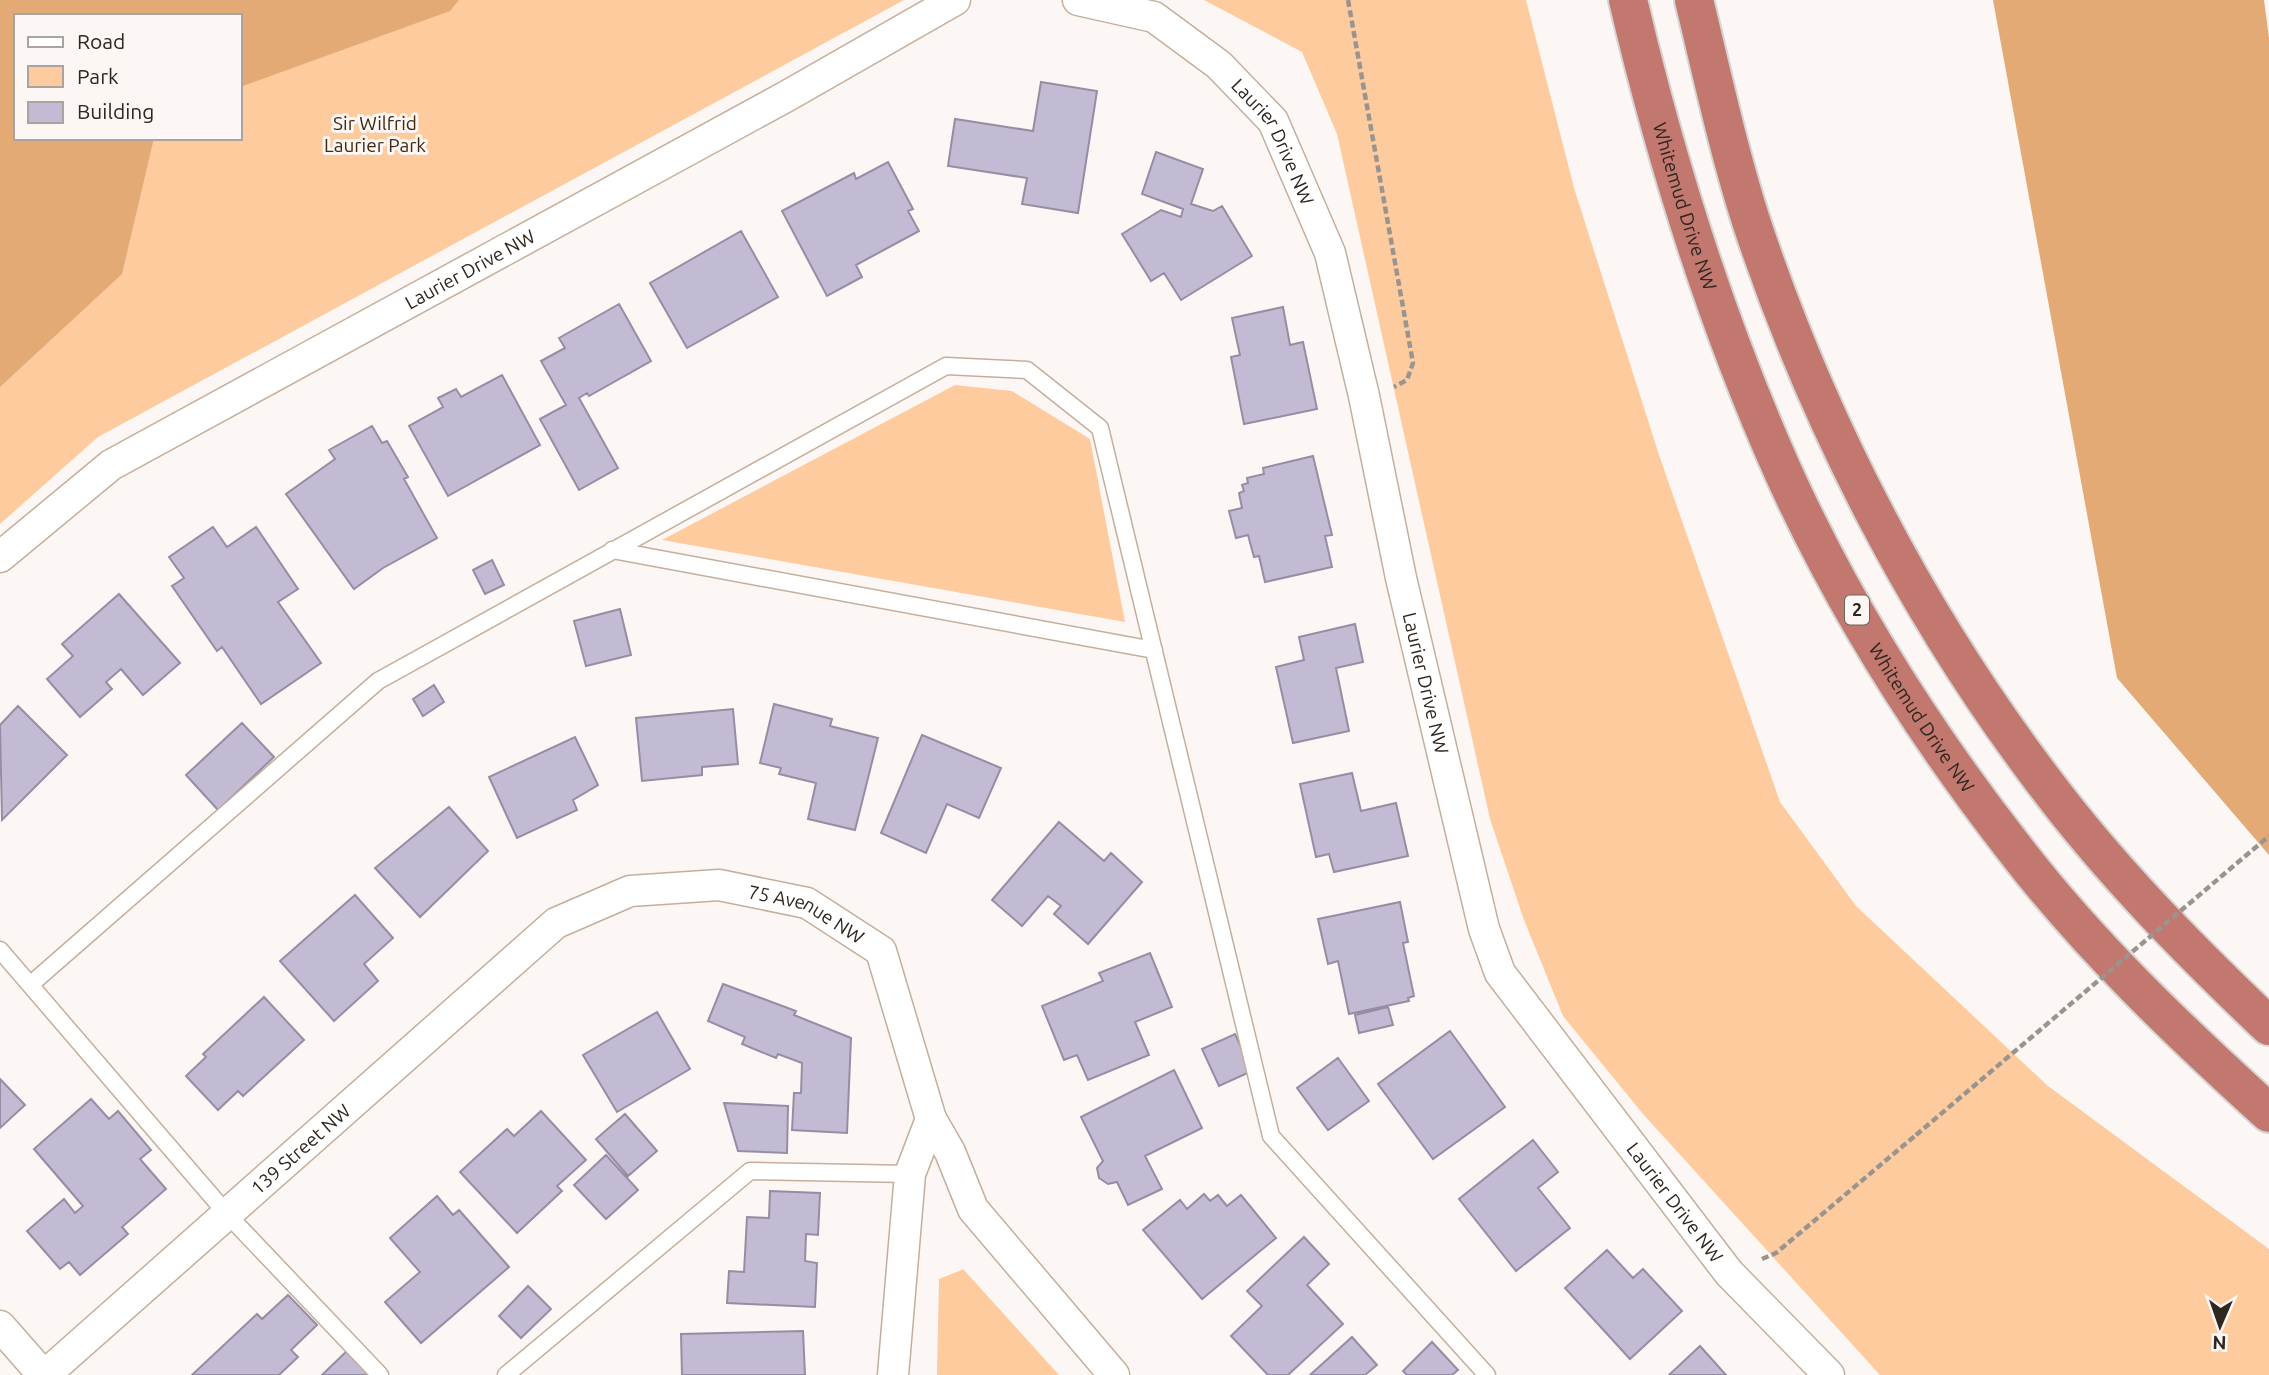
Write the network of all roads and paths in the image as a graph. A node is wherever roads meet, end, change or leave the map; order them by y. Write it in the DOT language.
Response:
graph roads {
  1 [pos="955,0"];
  2 [pos="1078,0"];
  3 [pos="1348,0"];
  4 [pos="1628,0"];
  5 [pos="1694,0"];
  6 [pos="1364,396"];
  7 [pos="612,550"];
  8 [pos="0,557"];
  9 [pos="1154,650"];
  10 [pos="2269,836"];
  11 [pos="556,923"];
  12 [pos="0,950"];
  13 [pos="30,985"];
  14 [pos="2269,1026"];
  15 [pos="2269,1113"];
  16 [pos="931,1119"];
  17 [pos="911,1174"];
  18 [pos="227,1214"];
  19 [pos="1729,1273"];
  20 [pos="0,1326"];
  21 [pos="44,1375"];
  22 [pos="380,1375"];
  23 [pos="506,1375"];
  24 [pos="893,1375"];
  25 [pos="1114,1375"];
  26 [pos="1487,1375"];
  27 [pos="1829,1375"];
  1 -- 8 [label="street, Laurier Drive NW"];
  2 -- 6 [label="street, Laurier Drive NW"];
  3 -- 6 [label="path"];
  4 -- 15 [label="highway, Whitemud Drive NW / 2"];
  5 -- 14 [label="highway"];
  6 -- 19 [label="street, Laurier Drive NW"];
  7 -- 9 [label="lane"];
  7 -- 9 [label="lane"];
  7 -- 13 [label="lane"];
  9 -- 26 [label="lane"];
  10 -- 19 [label="path, bridge"];
  11 -- 16 [label="street, 75 Avenue NW"];
  11 -- 18 [label="street, 139 Street NW"];
  12 -- 13 [label="lane"];
  13 -- 18 [label="lane"];
  16 -- 17 [label="street"];
  16 -- 25 [label="street, 75 Avenue NW"];
  17 -- 23 [label="lane"];
  17 -- 24 [label="street"];
  18 -- 21 [label="street, 139 Street NW"];
  18 -- 22 [label="lane"];
  19 -- 27 [label="street, Laurier Drive NW"];
  20 -- 21 [label="street"];
}
